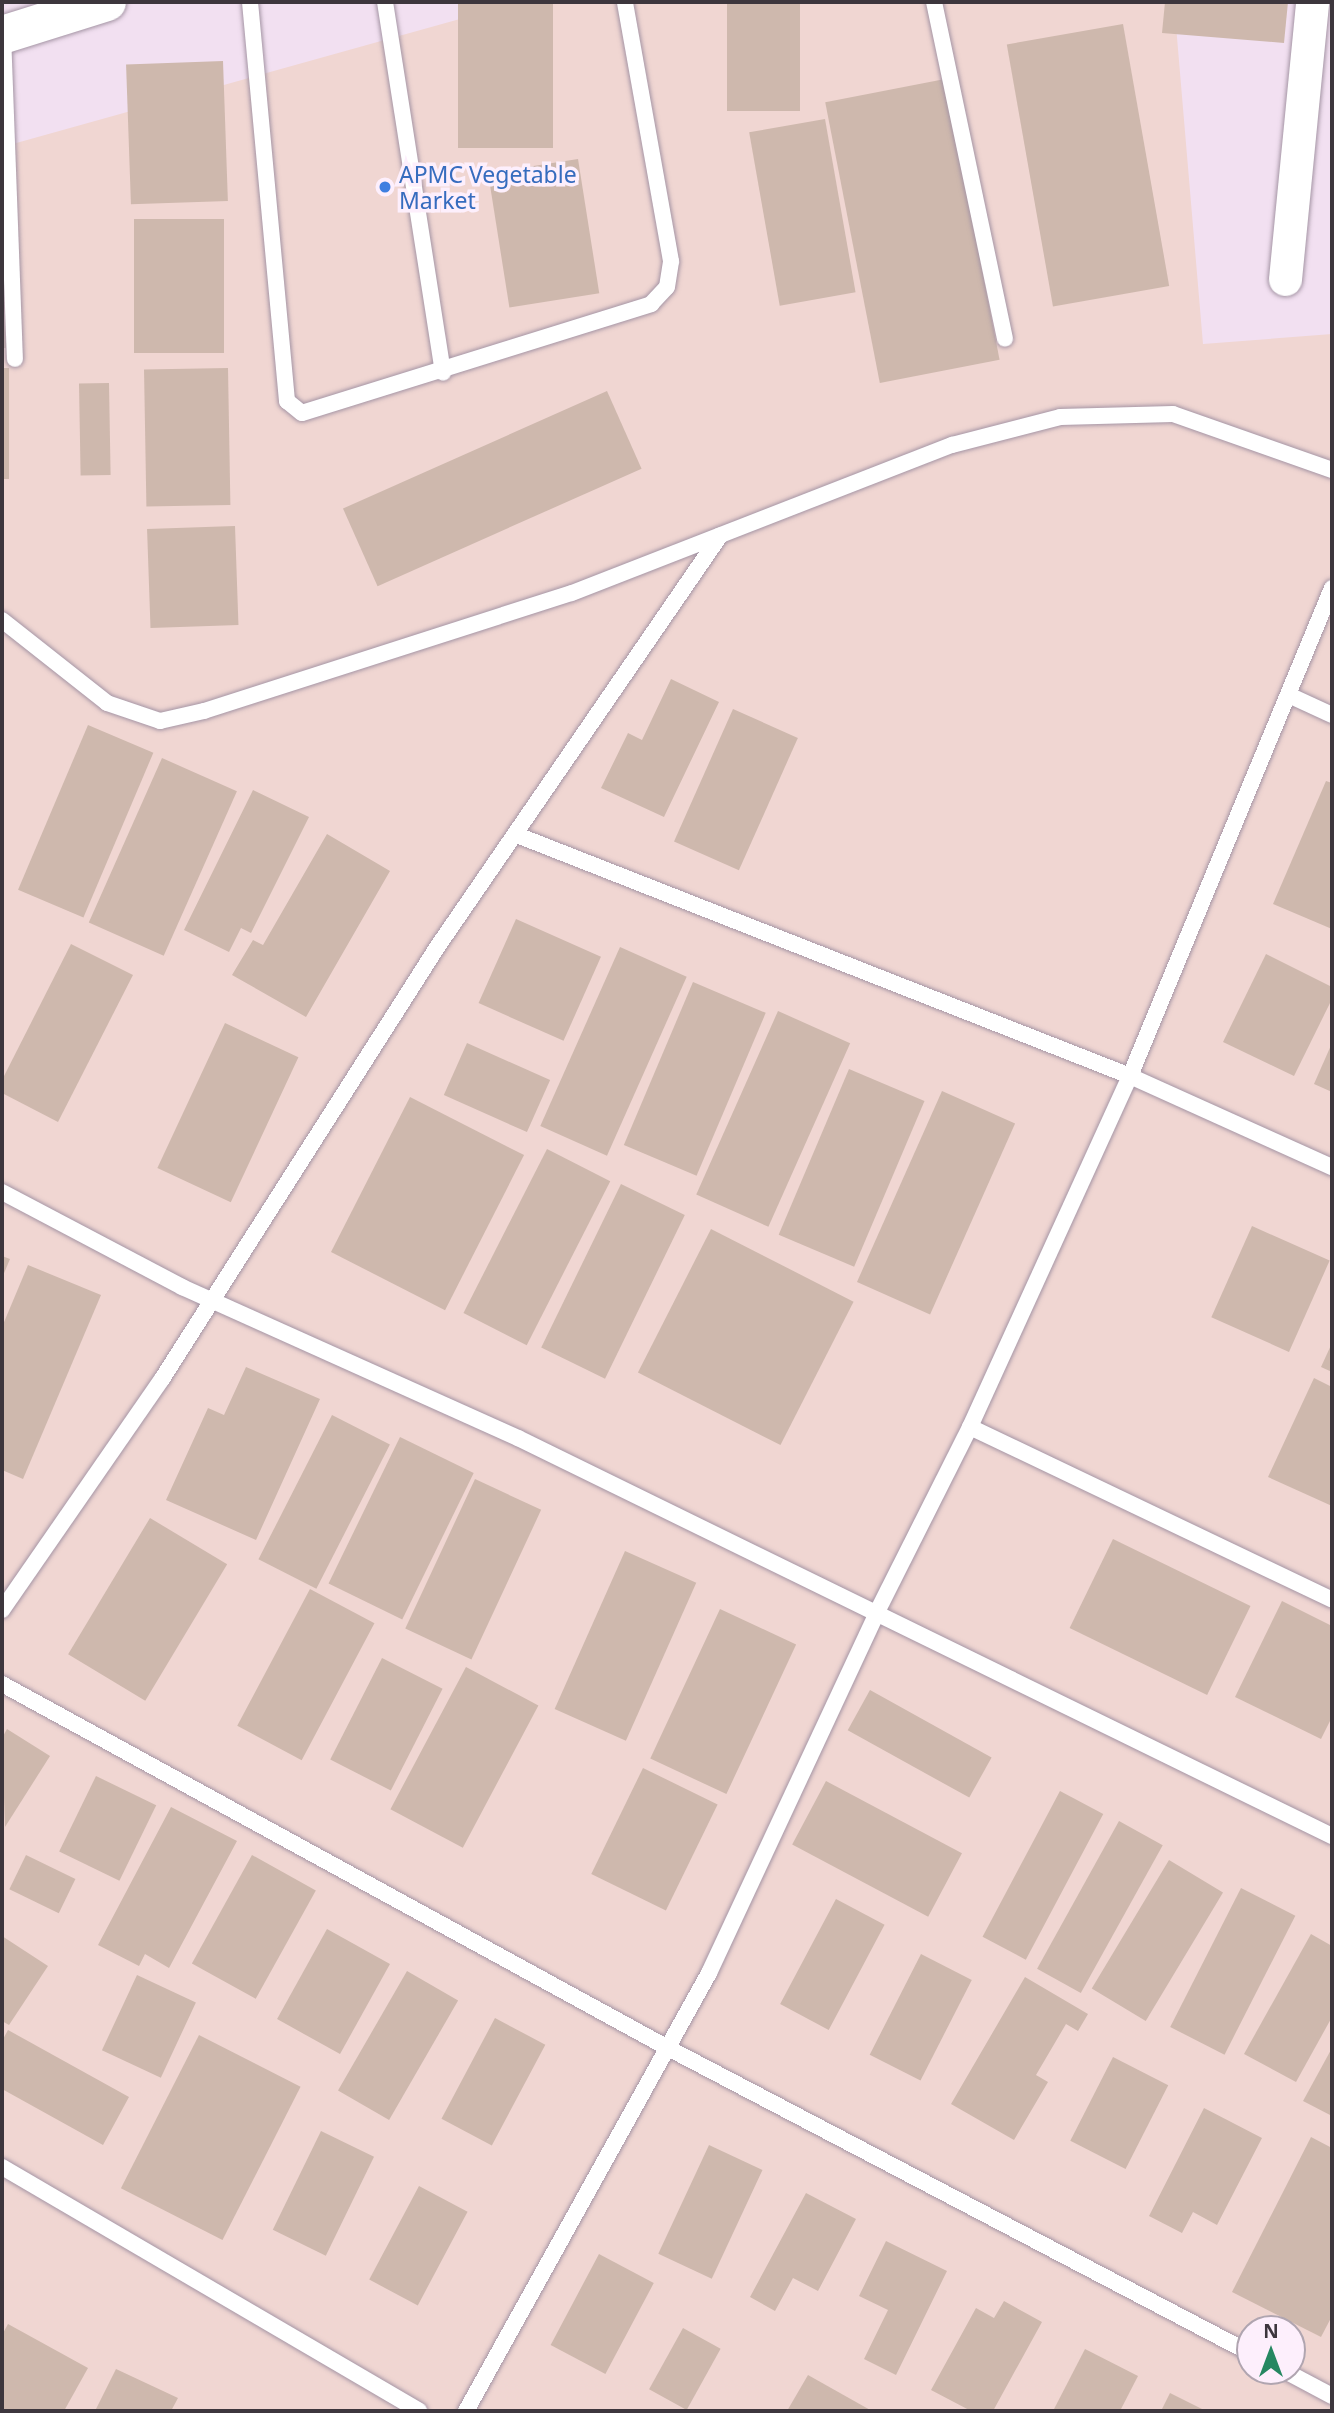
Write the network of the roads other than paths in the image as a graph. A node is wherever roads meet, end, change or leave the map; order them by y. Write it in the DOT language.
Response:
graph roads {
  1 [pos="107,2"];
  2 [pos="250,2"];
  3 [pos="385,2"];
  4 [pos="625,2"];
  5 [pos="934,2"];
  6 [pos="1312,2"];
  7 [pos="2,35"];
  8 [pos="1284,279"];
  9 [pos="1005,339"];
  10 [pos="15,359"];
  11 [pos="443,372"];
  12 [pos="1332,470"];
  13 [pos="720,536"];
  14 [pos="1332,588"];
  15 [pos="2,620"];
  16 [pos="1291,696"];
  17 [pos="1332,715"];
  18 [pos="517,835"];
  19 [pos="1130,1076"];
  20 [pos="1332,1167"];
  21 [pos="2,1192"];
  22 [pos="212,1301"];
  23 [pos="970,1427"];
  24 [pos="1332,1600"];
  25 [pos="2,1610"];
  26 [pos="877,1612"];
  27 [pos="2,1684"];
  28 [pos="1332,1836"];
  29 [pos="668,2048"];
  30 [pos="2,2167"];
  31 [pos="1236,2346"];
  32 [pos="1306,2382"];
  33 [pos="1332,2396"];
  34 [pos="419,2411"];
  35 [pos="467,2411"];
  1 -- 7 [label="main road"];
  2 -- 11 [label="lane"];
  3 -- 11 [label="lane"];
  4 -- 11 [label="lane"];
  5 -- 9 [label="lane"];
  6 -- 8 [label="street"];
  7 -- 10 [label="lane"];
  12 -- 13 [label="lane"];
  13 -- 15 [label="lane"];
  13 -- 18 [label="lane"];
  14 -- 16 [label="lane"];
  16 -- 17 [label="lane"];
  16 -- 19 [label="lane"];
  18 -- 19 [label="lane"];
  18 -- 22 [label="lane"];
  19 -- 20 [label="lane"];
  19 -- 23 [label="lane"];
  21 -- 22 [label="lane"];
  22 -- 25 [label="lane"];
  22 -- 26 [label="lane"];
  23 -- 24 [label="lane"];
  23 -- 26 [label="lane"];
  26 -- 28 [label="lane"];
  26 -- 29 [label="lane"];
  27 -- 29 [label="lane"];
  29 -- 31 [label="lane"];
  29 -- 35 [label="lane"];
  30 -- 34 [label="lane"];
  32 -- 33 [label="lane"];
}
